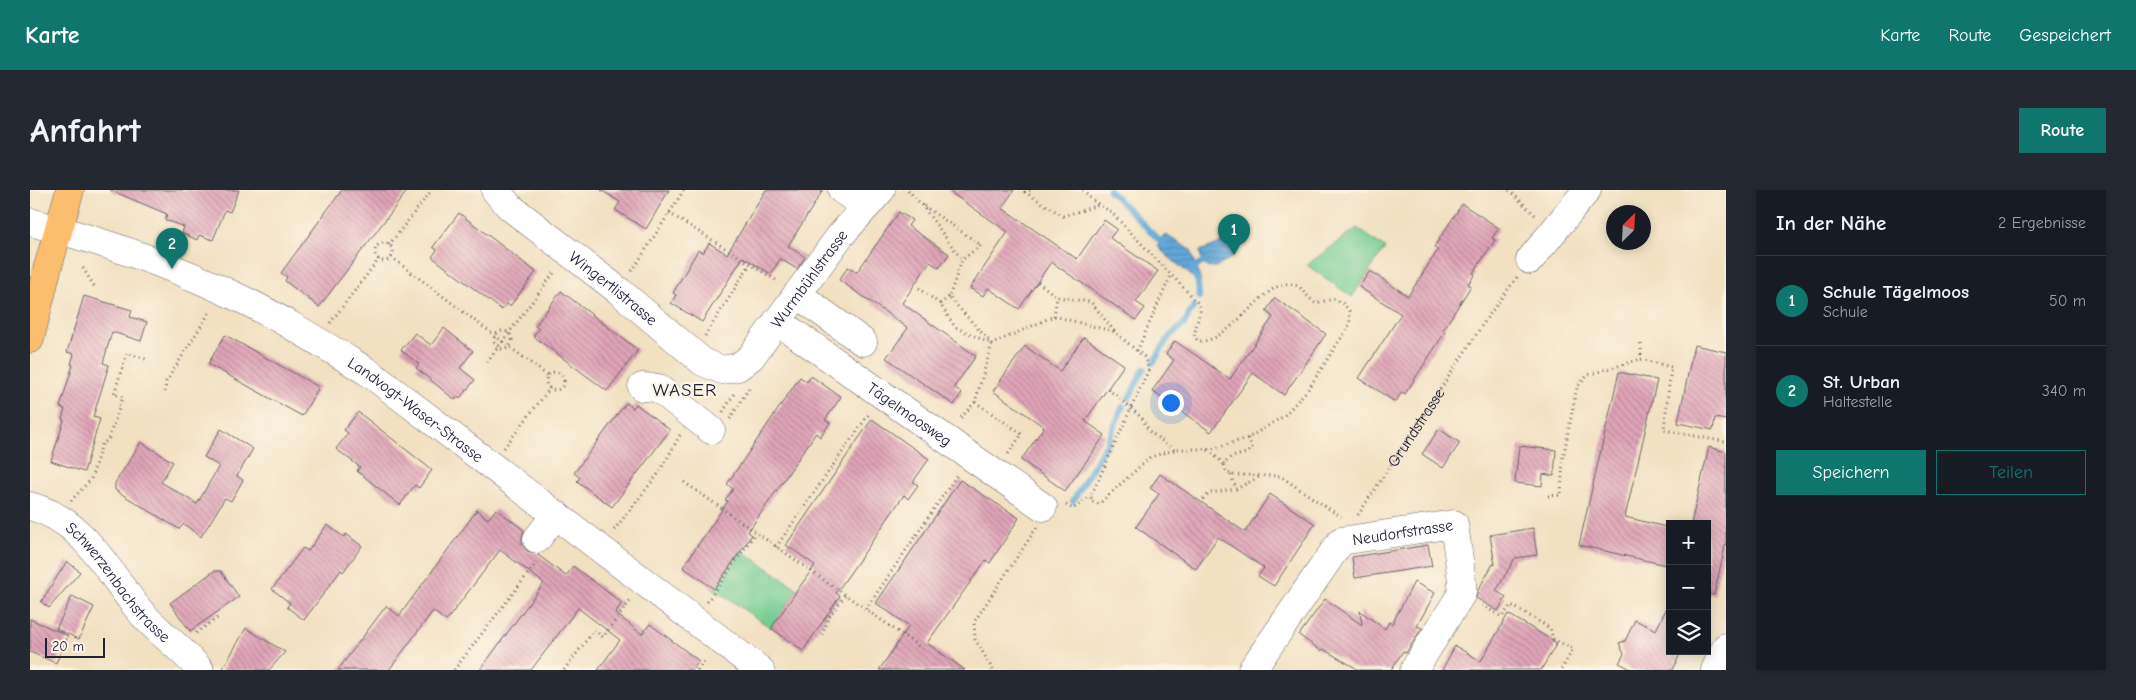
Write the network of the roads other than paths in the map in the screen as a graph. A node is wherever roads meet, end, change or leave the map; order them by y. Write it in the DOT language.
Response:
graph roads {
  1 [pos="70,190"];
  2 [pos="495,190"];
  3 [pos="842,190"];
  4 [pos="1587,190"];
  5 [pos="874,198"];
  6 [pos="30,222"];
  7 [pos="58,229"];
  8 [pos="1530,260"];
  9 [pos="797,294"];
  10 [pos="777,321"];
  11 [pos="30,339"];
  12 [pos="862,342"];
  13 [pos="745,375"];
  14 [pos="642,387"];
  15 [pos="702,422"];
  16 [pos="30,506"];
  17 [pos="1043,507"];
  18 [pos="556,514"];
  19 [pos="539,548"];
  20 [pos="1711,642"];
  21 [pos="1726,648"];
  22 [pos="200,670"];
  23 [pos="760,670"];
  24 [pos="1252,670"];
  25 [pos="1414,670"];
  26 [pos="1714,670"];
  1 -- 7 [label="main road"];
  2 -- 13 [label="street, Wingertlistrasse"];
  3 -- 5 [label="street"];
  4 -- 8 [label="street"];
  5 -- 9 [label="street, Wurmbühlstrasse"];
  6 -- 7 [label="street, Landvogt-Waser-Strasse"];
  7 -- 11 [label="main road"];
  7 -- 18 [label="street, Landvogt-Waser-Strasse"];
  9 -- 10 [label="street, Wurmbühlstrasse"];
  9 -- 12 [label="street"];
  10 -- 13 [label="street, Wurmbühlstrasse"];
  10 -- 17 [label="street, Tägelmoosweg"];
  14 -- 15 [label="street"];
  16 -- 22 [label="street, Schwerzenbachstrasse"];
  18 -- 19 [label="street"];
  18 -- 23 [label="street, Landvogt-Waser-Strasse"];
  20 -- 21 [label="street"];
  21 -- 26 [label="street"];
  24 -- 25 [label="street, Neudorfstrasse"];
}
